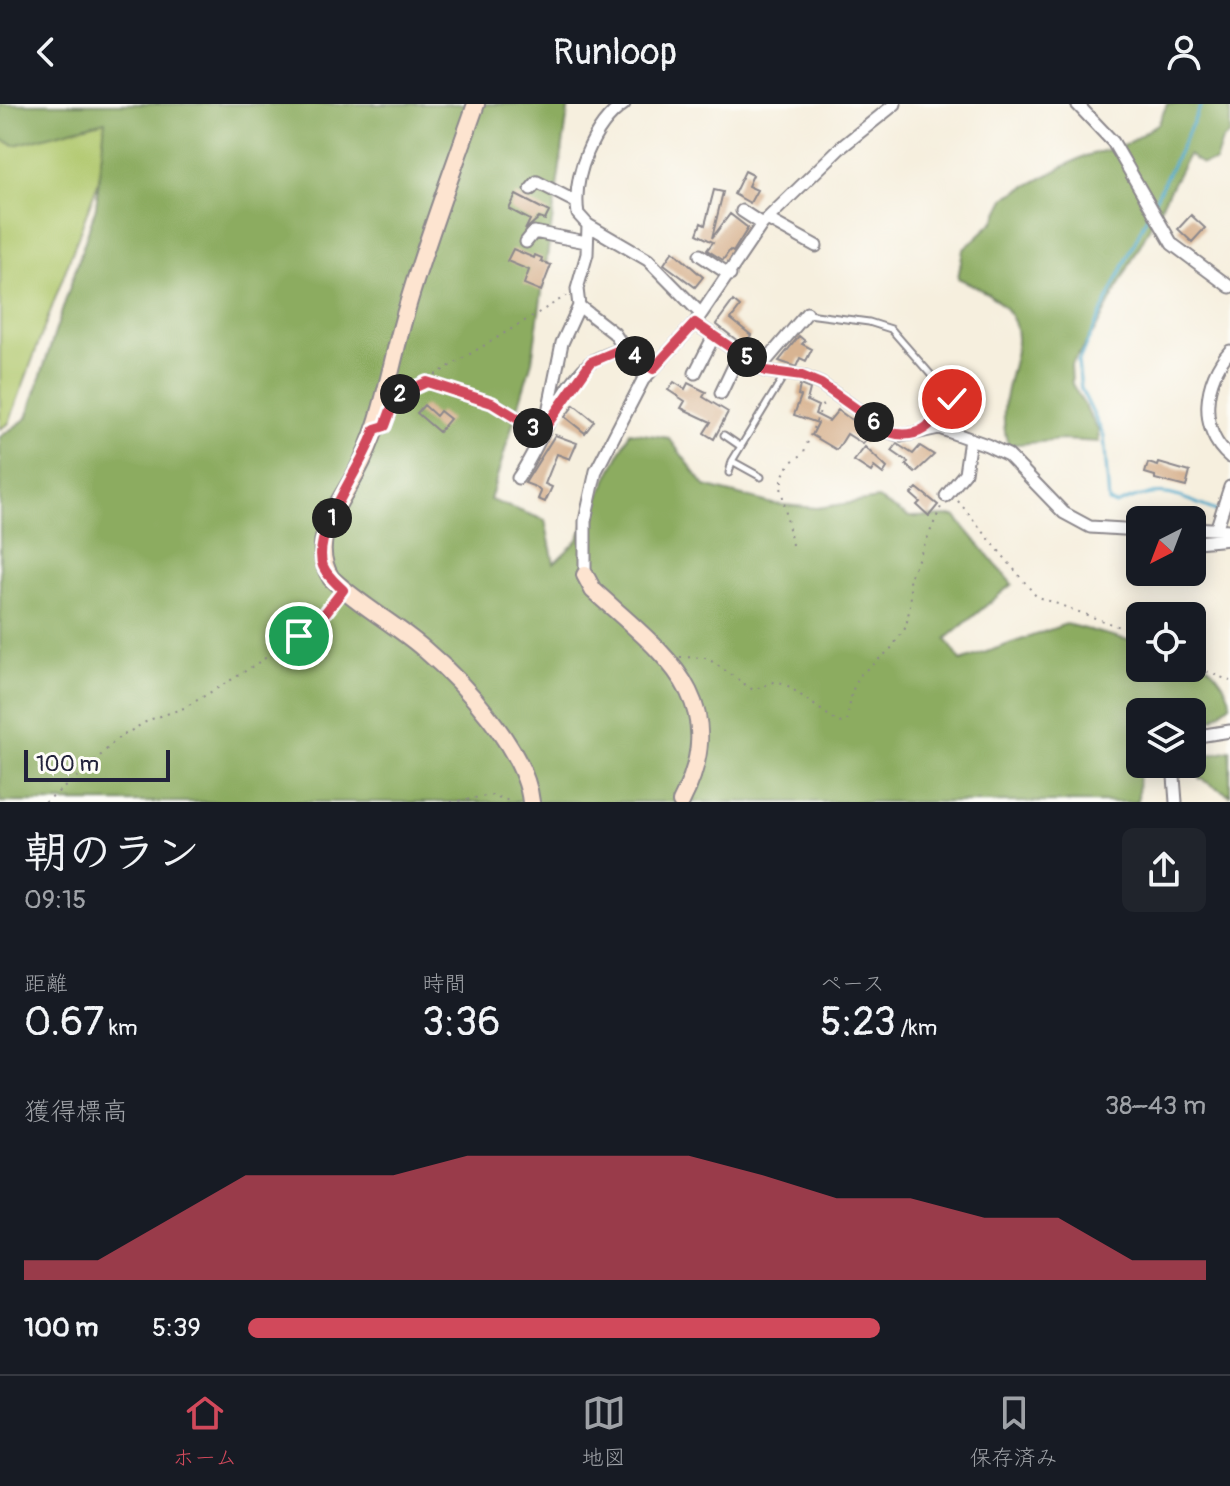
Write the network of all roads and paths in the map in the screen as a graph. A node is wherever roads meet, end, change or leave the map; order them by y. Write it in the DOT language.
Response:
graph roads {
  1 [pos="476,104"];
  2 [pos="624,104"];
  3 [pos="895,104"];
  4 [pos="1077,104"];
  5 [pos="531,189"];
  6 [pos="576,202"];
  7 [pos="742,211"];
  8 [pos="765,221"];
  9 [pos="588,225"];
  10 [pos="526,242"];
  11 [pos="586,242"];
  12 [pos="816,246"];
  13 [pos="700,255"];
  14 [pos="730,275"];
  15 [pos="1230,287"];
  16 [pos="577,289"];
  17 [pos="579,306"];
  18 [pos="807,313"];
  19 [pos="698,318"];
  20 [pos="714,336"];
  21 [pos="624,348"];
  22 [pos="1230,351"];
  23 [pos="740,353"];
  24 [pos="760,368"];
  25 [pos="653,369"];
  26 [pos="695,373"];
  27 [pos="785,374"];
  28 [pos="427,382"];
  29 [pos="829,390"];
  30 [pos="721,393"];
  31 [pos="543,428"];
  32 [pos="929,428"];
  33 [pos="375,429"];
  34 [pos="724,435"];
  35 [pos="970,439"];
  36 [pos="740,446"];
  37 [pos="1230,457"];
  38 [pos="732,461"];
  39 [pos="729,473"];
  40 [pos="761,477"];
  41 [pos="518,478"];
  42 [pos="1230,487"];
  43 [pos="946,496"];
  44 [pos="1218,524"];
  45 [pos="1206,526"];
  46 [pos="1126,529"];
  47 [pos="1230,530"];
  48 [pos="1230,539"];
  49 [pos="1206,541"];
  50 [pos="792,545"];
  51 [pos="585,575"];
  52 [pos="343,590"];
  53 [pos="1126,630"];
  54 [pos="667,657"];
  55 [pos="1206,671"];
  56 [pos="1230,681"];
  57 [pos="1230,731"];
  58 [pos="1206,735"];
  59 [pos="1175,778"];
  60 [pos="1179,801"];
  61 [pos="45,802"];
  62 [pos="451,802"];
  63 [pos="512,802"];
  64 [pos="531,802"];
  65 [pos="681,802"];
  1 -- 33 [label="street"];
  2 -- 6 [label="street"];
  3 -- 8 [label="street"];
  4 -- 15 [label="street"];
  5 -- 6 [label="street"];
  6 -- 9 [label="street"];
  7 -- 8 [label="street"];
  8 -- 12 [label="street"];
  8 -- 14 [label="street"];
  9 -- 11 [label="street"];
  9 -- 19 [label="street"];
  10 -- 11 [label="street"];
  11 -- 16 [label="street"];
  13 -- 14 [label="street"];
  14 -- 19 [label="street"];
  16 -- 17 [label="street"];
  16 -- 28 [label="path"];
  17 -- 21 [label="street"];
  17 -- 31 [label="street"];
  18 -- 24 [label="street"];
  18 -- 32 [label="lane"];
  19 -- 20 [label="street"];
  19 -- 25 [label="street"];
  20 -- 23 [label="street"];
  20 -- 26 [label="street"];
  21 -- 25 [label="street"];
  21 -- 31 [label="street"];
  22 -- 37 [label="street"];
  23 -- 24 [label="street"];
  23 -- 30 [label="street"];
  24 -- 27 [label="street"];
  25 -- 51 [label="street"];
  27 -- 29 [label="street"];
  27 -- 36 [label="lane"];
  28 -- 31 [label="street"];
  28 -- 33 [label="street"];
  29 -- 32 [label="street"];
  29 -- 50 [label="path"];
  31 -- 41 [label="street"];
  32 -- 35 [label="street"];
  33 -- 52 [label="street"];
  34 -- 36 [label="lane"];
  35 -- 43 [label="street"];
  35 -- 46 [label="street"];
  36 -- 38 [label="lane"];
  38 -- 39 [label="lane"];
  38 -- 40 [label="lane"];
  42 -- 44 [label="street"];
  43 -- 53 [label="path"];
  43 -- 54 [label="path"];
  44 -- 45 [label="street"];
  44 -- 47 [label="street"];
  48 -- 49 [label="street"];
  51 -- 54 [label="street"];
  52 -- 61 [label="path"];
  52 -- 64 [label="street"];
  54 -- 65 [label="street"];
  55 -- 56 [label="path"];
  57 -- 58 [label="street"];
  59 -- 60 [label="street"];
  62 -- 63 [label="path"];
}
